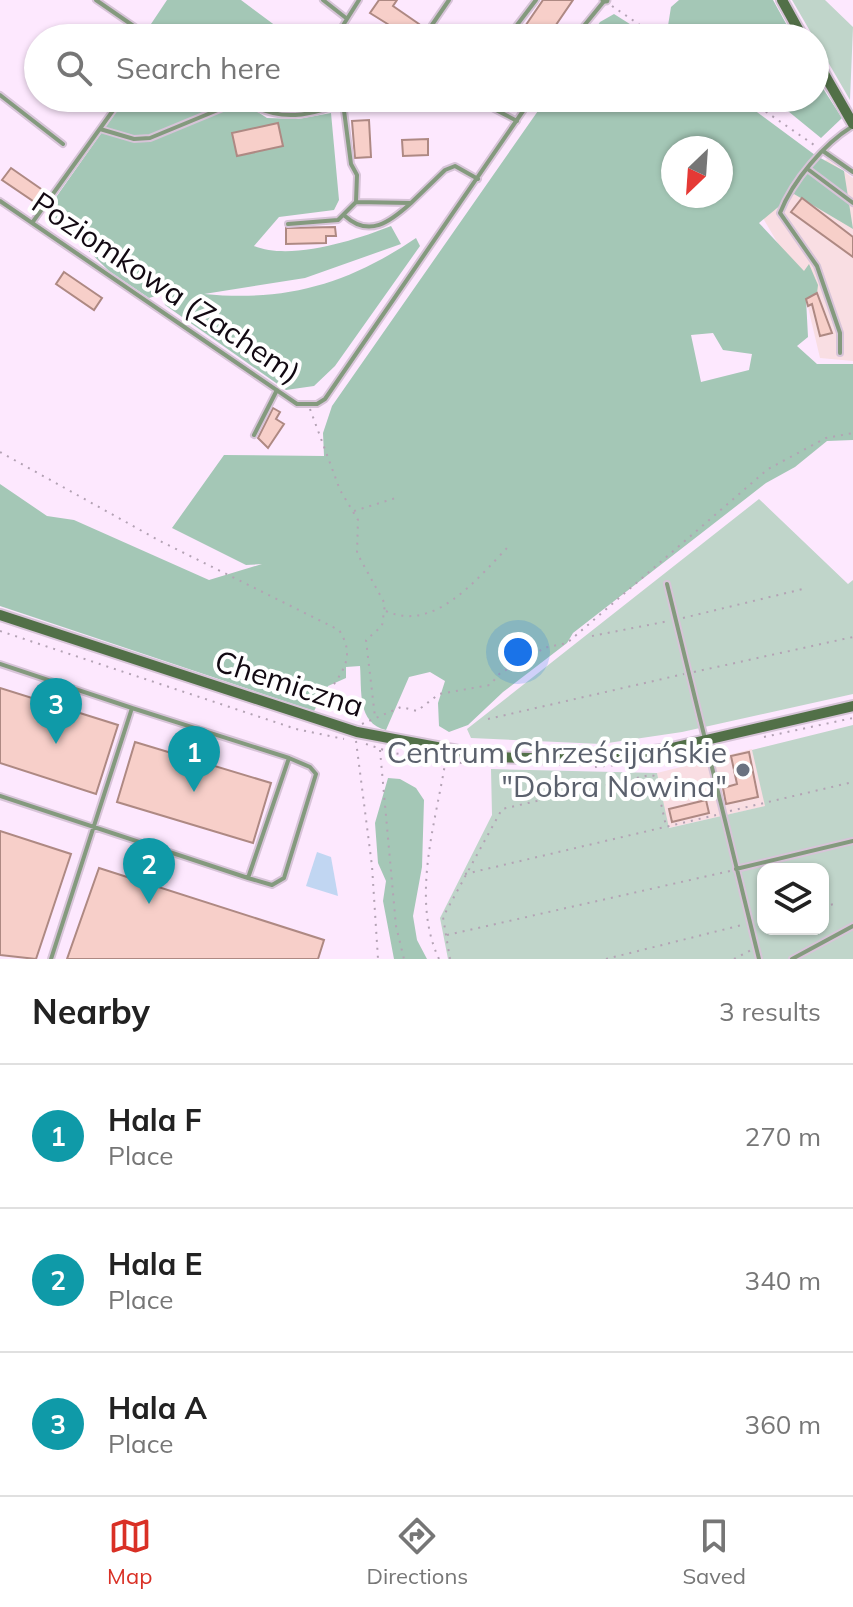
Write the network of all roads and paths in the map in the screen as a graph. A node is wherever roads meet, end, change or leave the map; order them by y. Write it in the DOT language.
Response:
graph roads {
  1 [pos="96,0"];
  2 [pos="323,0"];
  3 [pos="359,0"];
  4 [pos="449,0"];
  5 [pos="536,0"];
  6 [pos="605,0"];
  7 [pos="782,0"];
  8 [pos="346,18"];
  9 [pos="131,24"];
  10 [pos="343,24"];
  11 [pos="433,24"];
  12 [pos="518,24"];
  13 [pos="585,24"];
  14 [pos="639,24"];
  15 [pos="795,24"];
  16 [pos="829,83"];
  17 [pos="0,95"];
  18 [pos="112,112"];
  19 [pos="210,112"];
  20 [pos="272,112"];
  21 [pos="305,112"];
  22 [pos="344,112"];
  23 [pos="500,112"];
  24 [pos="523,112"];
  25 [pos="766,112"];
  26 [pos="517,121"];
  27 [pos="853,125"];
  28 [pos="100,129"];
  29 [pos="63,144"];
  30 [pos="823,151"];
  31 [pos="809,170"];
  32 [pos="853,172"];
  33 [pos="478,179"];
  34 [pos="0,201"];
  35 [pos="356,202"];
  36 [pos="411,203"];
  37 [pos="853,203"];
  38 [pos="345,216"];
  39 [pos="32,223"];
  40 [pos="288,224"];
  41 [pos="840,353"];
  42 [pos="277,390"];
  43 [pos="308,406"];
  44 [pos="853,433"];
  45 [pos="254,435"];
  46 [pos="0,452"];
  47 [pos="399,497"];
  48 [pos="353,511"];
  49 [pos="507,548"];
  50 [pos="667,584"];
  51 [pos="807,588"];
  52 [pos="385,610"];
  53 [pos="0,615"];
  54 [pos="676,619"];
  55 [pos="0,631"];
  56 [pos="592,636"];
  57 [pos="853,637"];
  58 [pos="0,664"];
  59 [pos="690,673"];
  60 [pos="853,706"];
  61 [pos="132,708"];
  62 [pos="316,718"];
  63 [pos="375,718"];
  64 [pos="853,718"];
  65 [pos="488,719"];
  66 [pos="356,736"];
  67 [pos="752,740"];
  68 [pos="706,742"];
  69 [pos="380,749"];
  70 [pos="447,757"];
  71 [pos="289,758"];
  72 [pos="474,764"];
  73 [pos="853,782"];
  74 [pos="0,796"];
  75 [pos="723,813"];
  76 [pos="94,827"];
  77 [pos="666,827"];
  78 [pos="853,841"];
  79 [pos="736,869"];
  80 [pos="465,874"];
  81 [pos="248,878"];
  82 [pos="835,904"];
  83 [pos="829,905"];
  84 [pos="749,924"];
  85 [pos="853,926"];
  86 [pos="446,936"];
  87 [pos="756,947"];
  88 [pos="51,959"];
  89 [pos="378,959"];
  90 [pos="404,959"];
  91 [pos="439,959"];
  92 [pos="450,959"];
  93 [pos="606,959"];
  94 [pos="734,959"];
  95 [pos="759,959"];
  96 [pos="792,959"];
  1 -- 9 [label="lane"];
  2 -- 8 [label="lane"];
  3 -- 8 [label="lane"];
  4 -- 11 [label="lane"];
  5 -- 12 [label="lane"];
  6 -- 13 [label="lane"];
  6 -- 14 [label="path"];
  7 -- 15 [label="street"];
  8 -- 10 [label="lane"];
  16 -- 27 [label="street"];
  17 -- 29 [label="lane"];
  18 -- 28 [label="lane"];
  19 -- 28 [label="lane"];
  20 -- 21 [label="lane"];
  22 -- 35 [label="lane"];
  23 -- 26 [label="lane"];
  24 -- 26 [label="lane, Poziomkowa (Zachem)"];
  25 -- 30 [label="path"];
  26 -- 33 [label="lane, Poziomkowa (Zachem)"];
  27 -- 30 [label="lane"];
  28 -- 39 [label="lane"];
  30 -- 31 [label="lane"];
  30 -- 32 [label="lane"];
  31 -- 37 [label="lane"];
  31 -- 41 [label="lane"];
  33 -- 36 [label="lane"];
  33 -- 43 [label="lane, Poziomkowa (Zachem)"];
  34 -- 39 [label="lane, Poziomkowa (Zachem)"];
  35 -- 36 [label="lane"];
  35 -- 38 [label="lane"];
  36 -- 38 [label="lane"];
  38 -- 40 [label="lane"];
  39 -- 42 [label="lane, Poziomkowa (Zachem)"];
  42 -- 43 [label="lane, Poziomkowa (Zachem)"];
  42 -- 45 [label="lane"];
  43 -- 48 [label="path"];
  44 -- 63 [label="path"];
  46 -- 62 [label="path"];
  47 -- 48 [label="path"];
  48 -- 52 [label="path"];
  49 -- 52 [label="path"];
  50 -- 54 [label="lane"];
  51 -- 54 [label="path"];
  52 -- 63 [label="path"];
  53 -- 62 [label="street, Chemiczna"];
  54 -- 56 [label="path"];
  54 -- 59 [label="lane"];
  55 -- 66 [label="path"];
  57 -- 59 [label="path"];
  58 -- 61 [label="lane"];
  59 -- 65 [label="path"];
  59 -- 68 [label="lane"];
  60 -- 68 [label="street, Chemiczna"];
  61 -- 71 [label="lane"];
  61 -- 76 [label="lane"];
  62 -- 66 [label="street, Chemiczna"];
  63 -- 66 [label="path"];
  64 -- 67 [label="path"];
  66 -- 69 [label="path"];
  66 -- 70 [label="street, Chemiczna"];
  66 -- 89 [label="path"];
  68 -- 70 [label="street, Chemiczna"];
  68 -- 75 [label="lane"];
  69 -- 70 [label="path"];
  69 -- 90 [label="path"];
  70 -- 72 [label="path"];
  70 -- 91 [label="path"];
  71 -- 81 [label="lane"];
  71 -- 81 [label="lane"];
  73 -- 75 [label="path"];
  74 -- 76 [label="lane"];
  75 -- 77 [label="path"];
  75 -- 79 [label="lane"];
  76 -- 81 [label="lane"];
  76 -- 88 [label="lane"];
  77 -- 80 [label="path"];
  77 -- 80 [label="path"];
  78 -- 79 [label="lane"];
  79 -- 84 [label="lane"];
  79 -- 86 [label="path"];
  80 -- 86 [label="path"];
  82 -- 83 [label="path"];
  84 -- 87 [label="lane"];
  84 -- 93 [label="path"];
  85 -- 96 [label="lane"];
  86 -- 92 [label="path"];
  87 -- 94 [label="path"];
  87 -- 95 [label="lane"];
}
